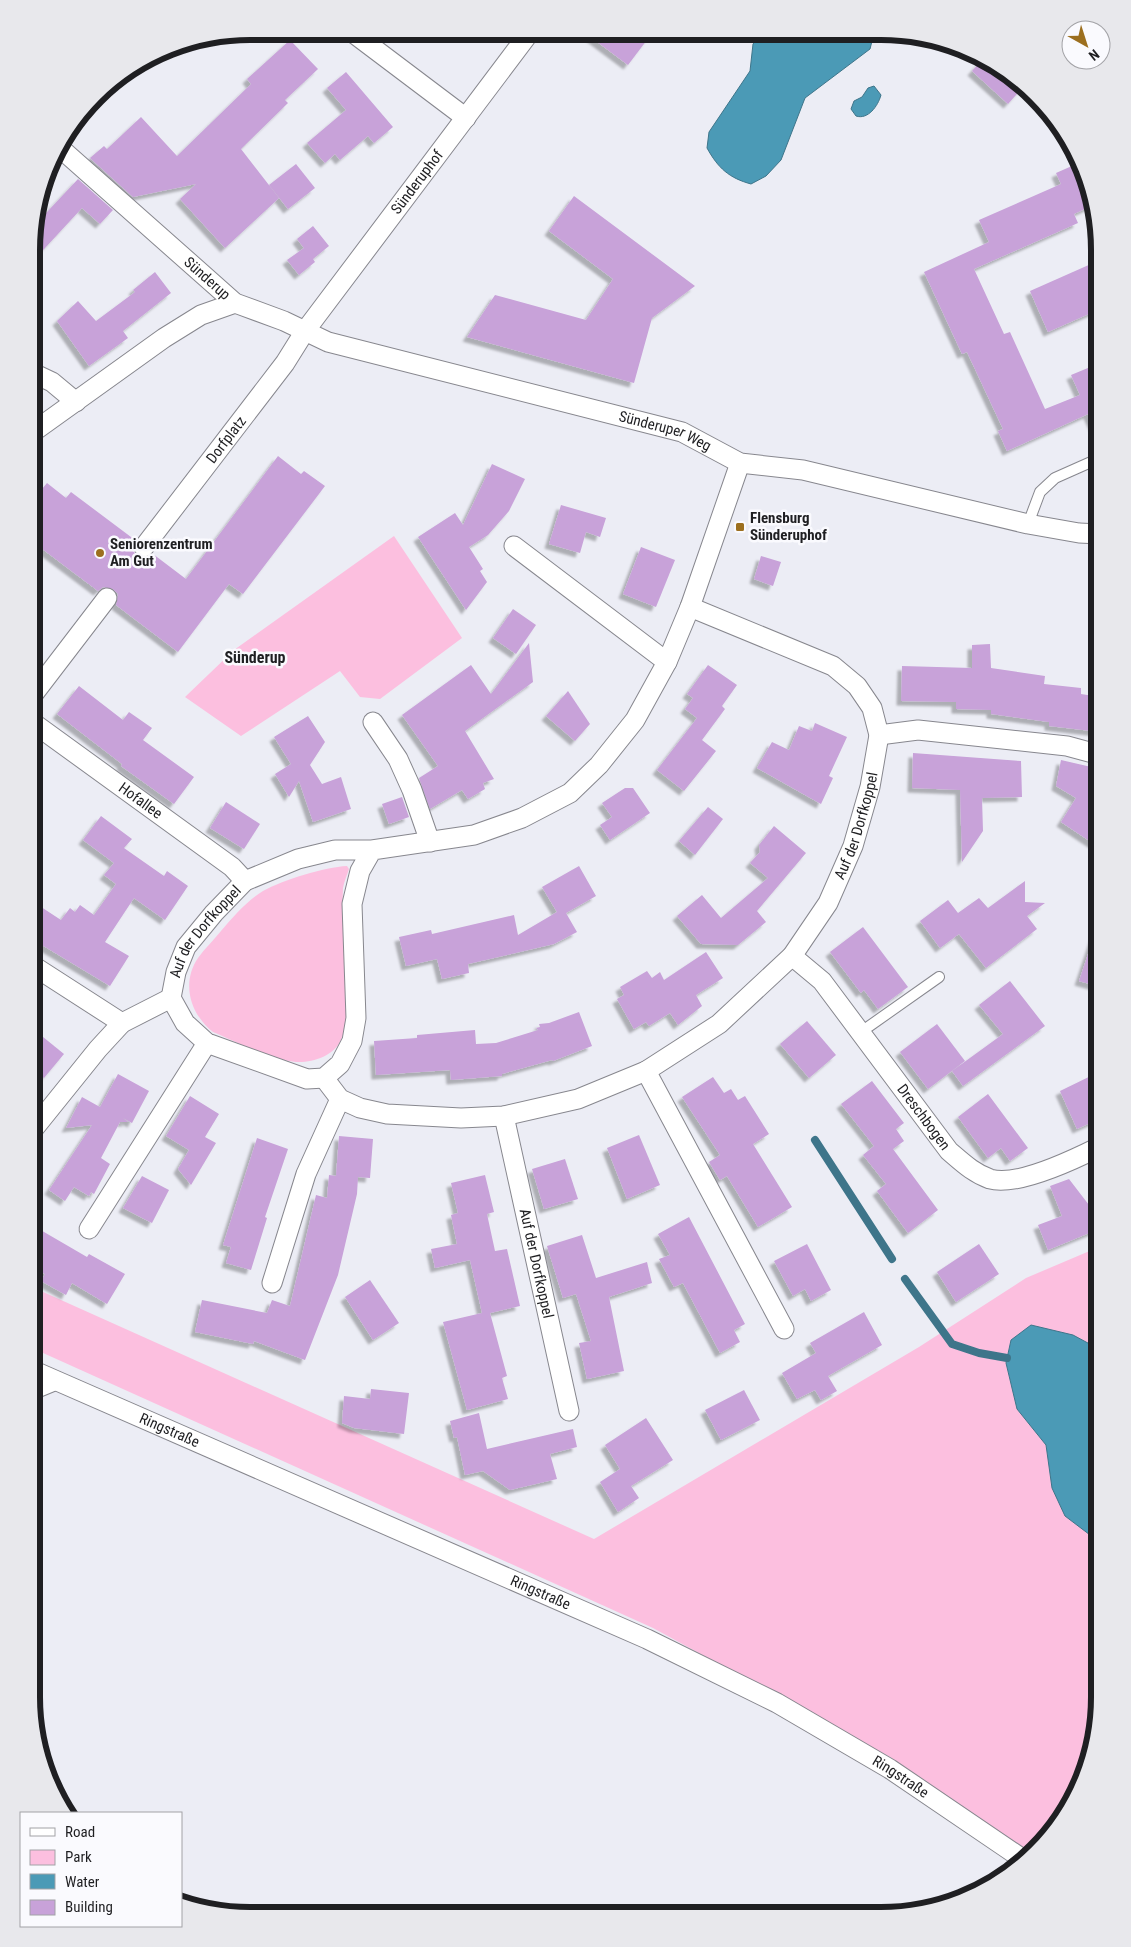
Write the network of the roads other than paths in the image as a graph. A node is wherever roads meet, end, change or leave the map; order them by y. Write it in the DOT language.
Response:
graph roads {
  1 [pos="363,40"];
  2 [pos="524,40"];
  3 [pos="466,118"];
  4 [pos="65,152"];
  5 [pos="235,303"];
  6 [pos="305,331"];
  7 [pos="40,376"];
  8 [pos="76,402"];
  9 [pos="40,427"];
  10 [pos="1091,462"];
  11 [pos="740,463"];
  12 [pos="1028,524"];
  13 [pos="1091,534"];
  14 [pos="514,546"];
  15 [pos="144,547"];
  16 [pos="107,598"];
  17 [pos="690,607"];
  18 [pos="667,662"];
  19 [pos="40,686"];
  20 [pos="373,722"];
  21 [pos="40,728"];
  22 [pos="879,735"];
  23 [pos="1091,753"];
  24 [pos="430,842"];
  25 [pos="372,850"];
  26 [pos="245,881"];
  27 [pos="792,956"];
  28 [pos="40,970"];
  29 [pos="939,977"];
  30 [pos="171,998"];
  31 [pos="122,1023"];
  32 [pos="861,1032"];
  33 [pos="206,1043"];
  34 [pos="646,1071"];
  35 [pos="324,1078"];
  36 [pos="340,1099"];
  37 [pos="504,1116"];
  38 [pos="40,1121"];
  39 [pos="1091,1151"];
  40 [pos="89,1229"];
  41 [pos="272,1283"];
  42 [pos="784,1329"];
  43 [pos="40,1373"];
  44 [pos="62,1382"];
  45 [pos="40,1392"];
  46 [pos="569,1411"];
  47 [pos="1018,1856"];
  1 -- 3 [label="street"];
  2 -- 3 [label="street, Sünderuphof"];
  3 -- 6 [label="street, Sünderuphof"];
  4 -- 5 [label="street, Sünderup"];
  5 -- 6 [label="street, Sünderuper Weg"];
  5 -- 8 [label="street, Sünderup"];
  6 -- 11 [label="street, Sünderuper Weg"];
  6 -- 15 [label="street, Dorfplatz"];
  7 -- 8 [label="street"];
  8 -- 9 [label="street, Sünderup"];
  10 -- 12 [label="lane"];
  11 -- 12 [label="street, Sünderuper Weg"];
  11 -- 17 [label="street, Auf der Dorfkoppel"];
  12 -- 13 [label="street, Sünderuper Weg"];
  14 -- 18 [label="street"];
  16 -- 19 [label="street"];
  17 -- 18 [label="street, Auf der Dorfkoppel"];
  17 -- 22 [label="street, Auf der Dorfkoppel"];
  18 -- 24 [label="street, Auf der Dorfkoppel"];
  20 -- 24 [label="street"];
  21 -- 26 [label="street, Hofallee"];
  22 -- 23 [label="street"];
  22 -- 27 [label="street, Auf der Dorfkoppel"];
  24 -- 25 [label="street, Auf der Dorfkoppel"];
  25 -- 26 [label="street, Auf der Dorfkoppel"];
  25 -- 35 [label="street"];
  26 -- 30 [label="street, Auf der Dorfkoppel"];
  27 -- 32 [label="street, Dreschbogen"];
  27 -- 34 [label="street, Auf der Dorfkoppel"];
  28 -- 31 [label="street"];
  29 -- 32 [label="lane"];
  30 -- 31 [label="street, Auf der Dorfkoppel"];
  30 -- 33 [label="street, Auf der Dorfkoppel"];
  31 -- 38 [label="street, Auf der Dorfkoppel"];
  32 -- 39 [label="street, Dreschbogen"];
  33 -- 35 [label="street, Auf der Dorfkoppel"];
  33 -- 40 [label="street"];
  34 -- 37 [label="street, Auf der Dorfkoppel"];
  34 -- 42 [label="street"];
  35 -- 36 [label="street, Auf der Dorfkoppel"];
  36 -- 37 [label="street, Auf der Dorfkoppel"];
  36 -- 41 [label="street"];
  37 -- 46 [label="street, Auf der Dorfkoppel"];
  43 -- 44 [label="street, Ringstraße"];
  44 -- 45 [label="lane"];
  44 -- 47 [label="street, Ringstraße"];
}
